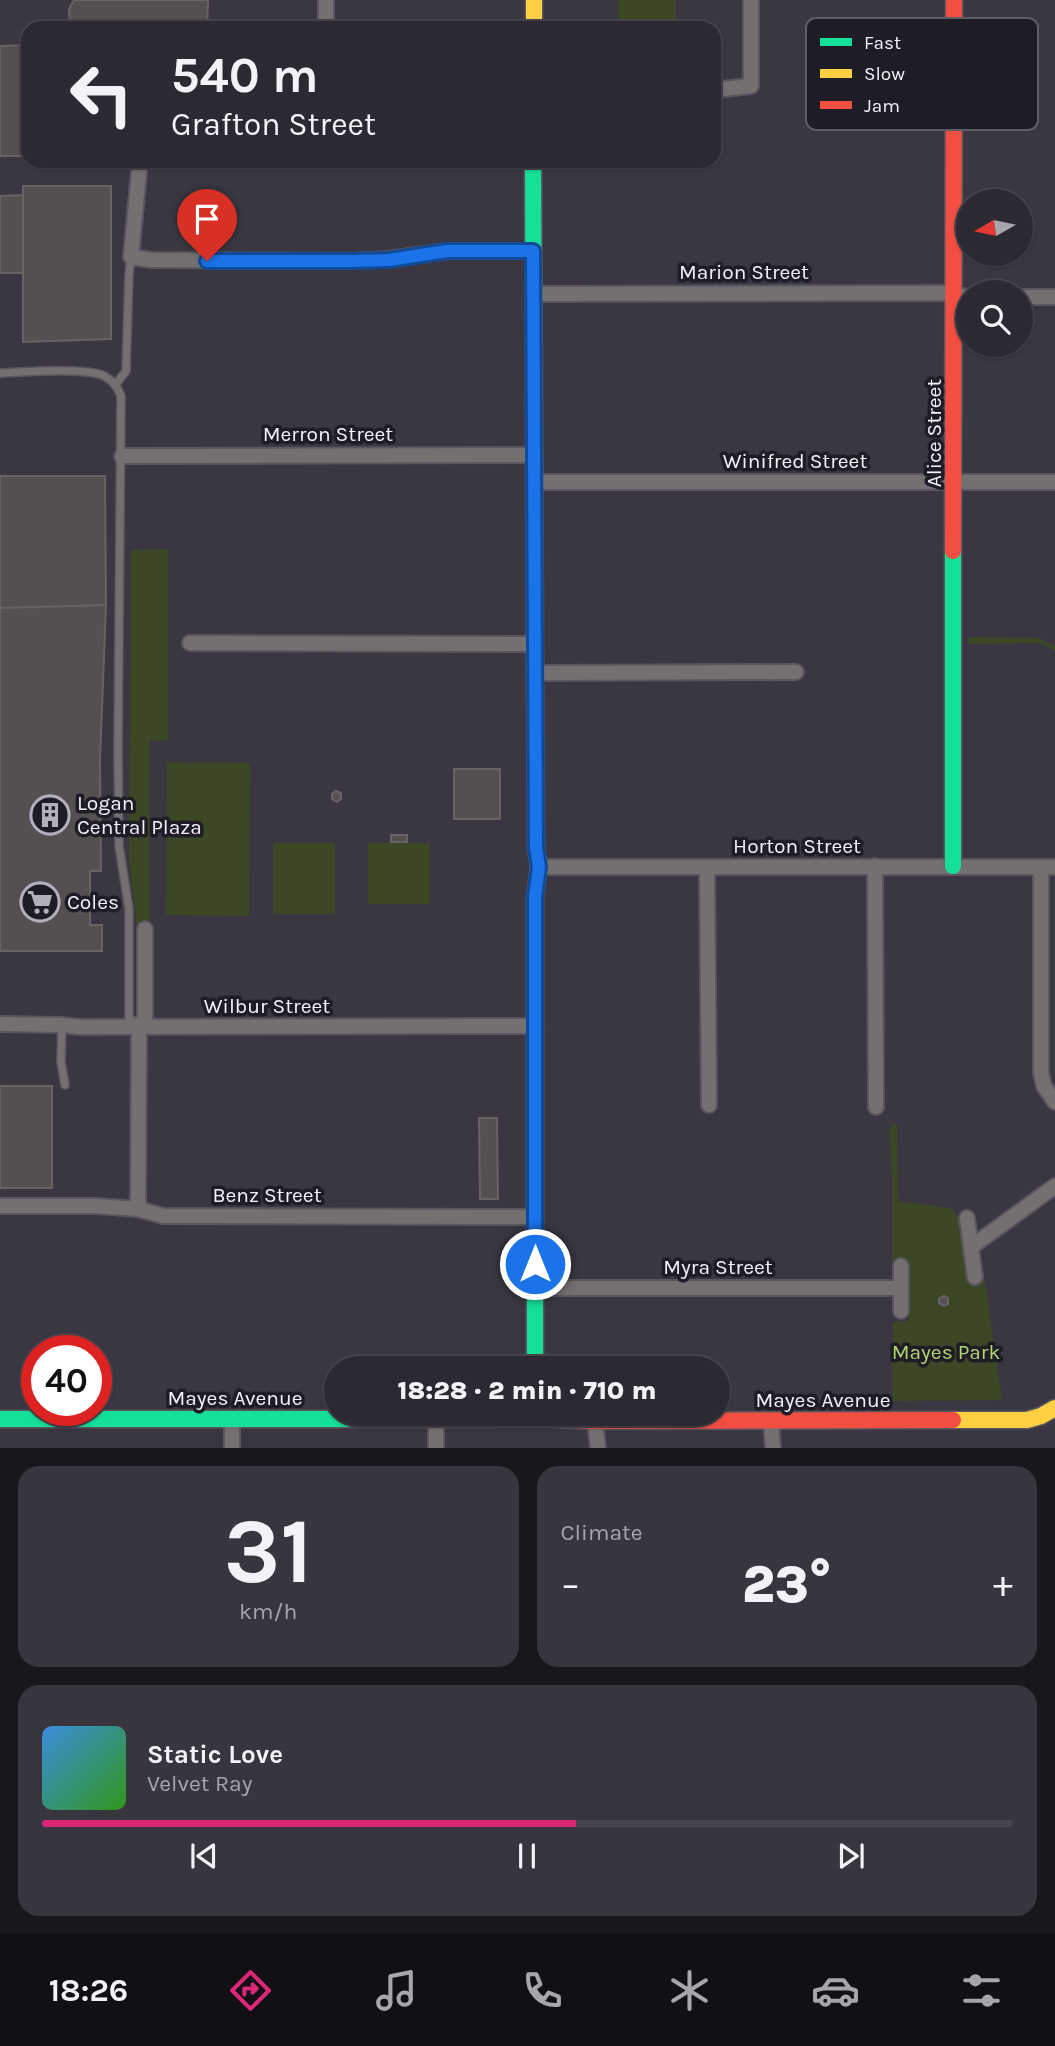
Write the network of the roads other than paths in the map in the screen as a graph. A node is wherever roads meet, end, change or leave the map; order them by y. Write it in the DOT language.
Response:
graph roads {
  1 [pos="326,0"];
  2 [pos="534,0"];
  3 [pos="751,0"];
  4 [pos="954,0"];
  5 [pos="954,18"];
  6 [pos="326,21"];
  7 [pos="534,21"];
  8 [pos="721,89"];
  9 [pos="957,130"];
  10 [pos="139,168"];
  11 [pos="533,168"];
  12 [pos="533,251"];
  13 [pos="131,257"];
  14 [pos="961,280"];
  15 [pos="534,294"];
  16 [pos="956,295"];
  17 [pos="1033,297"];
  18 [pos="1055,297"];
  19 [pos="959,357"];
  20 [pos="0,373"];
  21 [pos="116,384"];
  22 [pos="534,455"];
  23 [pos="122,456"];
  24 [pos="535,482"];
  25 [pos="954,482"];
  26 [pos="1055,482"];
  27 [pos="190,643"];
  28 [pos="535,644"];
  29 [pos="796,672"];
  30 [pos="535,673"];
  31 [pos="874,866"];
  32 [pos="953,866"];
  33 [pos="539,867"];
  34 [pos="707,867"];
  35 [pos="1048,867"];
  36 [pos="145,929"];
  37 [pos="0,1024"];
  38 [pos="62,1025"];
  39 [pos="535,1026"];
  40 [pos="139,1027"];
  41 [pos="65,1085"];
  42 [pos="1055,1102"];
  43 [pos="709,1105"];
  44 [pos="876,1107"];
  45 [pos="1055,1186"];
  46 [pos="0,1206"];
  47 [pos="138,1209"];
  48 [pos="535,1217"];
  49 [pos="967,1218"];
  50 [pos="971,1247"];
  51 [pos="901,1265"];
  52 [pos="975,1277"];
  53 [pos="536,1288"];
  54 [pos="901,1288"];
  55 [pos="901,1311"];
  56 [pos="535,1356"];
  57 [pos="1055,1408"];
  58 [pos="0,1419"];
  59 [pos="232,1419"];
  60 [pos="324,1419"];
  61 [pos="730,1421"];
  62 [pos="771,1421"];
  63 [pos="436,1426"];
  64 [pos="596,1426"];
  65 [pos="232,1447"];
  66 [pos="436,1447"];
  67 [pos="598,1447"];
  68 [pos="773,1447"];
  1 -- 6 [label="street"];
  2 -- 7 [label="street"];
  3 -- 8 [label="street"];
  4 -- 5 [label="street, Alice Street"];
  9 -- 14 [label="street, Alice Street"];
  10 -- 13 [label="street"];
  11 -- 12 [label="street"];
  12 -- 13 [label="street"];
  12 -- 15 [label="street"];
  13 -- 21 [label="lane"];
  15 -- 16 [label="street, Marion Street"];
  15 -- 22 [label="street"];
  17 -- 18 [label="street"];
  19 -- 25 [label="street, Alice Street"];
  20 -- 21 [label="lane"];
  21 -- 23 [label="lane"];
  22 -- 23 [label="street, Merron Street"];
  22 -- 24 [label="street"];
  23 -- 40 [label="lane"];
  24 -- 25 [label="street, Winifred Street"];
  24 -- 28 [label="street"];
  25 -- 26 [label="street, Winifred Street"];
  25 -- 32 [label="street, Alice Street"];
  27 -- 28 [label="street"];
  28 -- 30 [label="street"];
  29 -- 30 [label="street"];
  30 -- 33 [label="street"];
  31 -- 32 [label="street, Horton Street"];
  31 -- 34 [label="street, Horton Street"];
  31 -- 44 [label="street"];
  32 -- 35 [label="street, Horton Street"];
  33 -- 34 [label="street, Horton Street"];
  33 -- 39 [label="street"];
  34 -- 43 [label="street"];
  35 -- 42 [label="street"];
  36 -- 40 [label="street"];
  37 -- 38 [label="street, Wilbur Street"];
  38 -- 40 [label="street, Wilbur Street"];
  38 -- 41 [label="lane"];
  39 -- 40 [label="street, Wilbur Street"];
  39 -- 48 [label="street"];
  40 -- 47 [label="street"];
  45 -- 50 [label="street"];
  46 -- 47 [label="street, Benz Street"];
  47 -- 48 [label="street, Benz Street"];
  48 -- 53 [label="street"];
  49 -- 50 [label="street"];
  50 -- 52 [label="street"];
  51 -- 54 [label="street"];
  53 -- 54 [label="street, Myra Street"];
  53 -- 56 [label="street"];
  54 -- 55 [label="street"];
  57 -- 62 [label="street, Mayes Avenue"];
  58 -- 59 [label="street, Mayes Avenue"];
  59 -- 60 [label="street, Mayes Avenue"];
  59 -- 65 [label="street"];
  61 -- 62 [label="street, Mayes Avenue"];
  62 -- 68 [label="street"];
  63 -- 66 [label="street"];
  64 -- 67 [label="street"];
}
